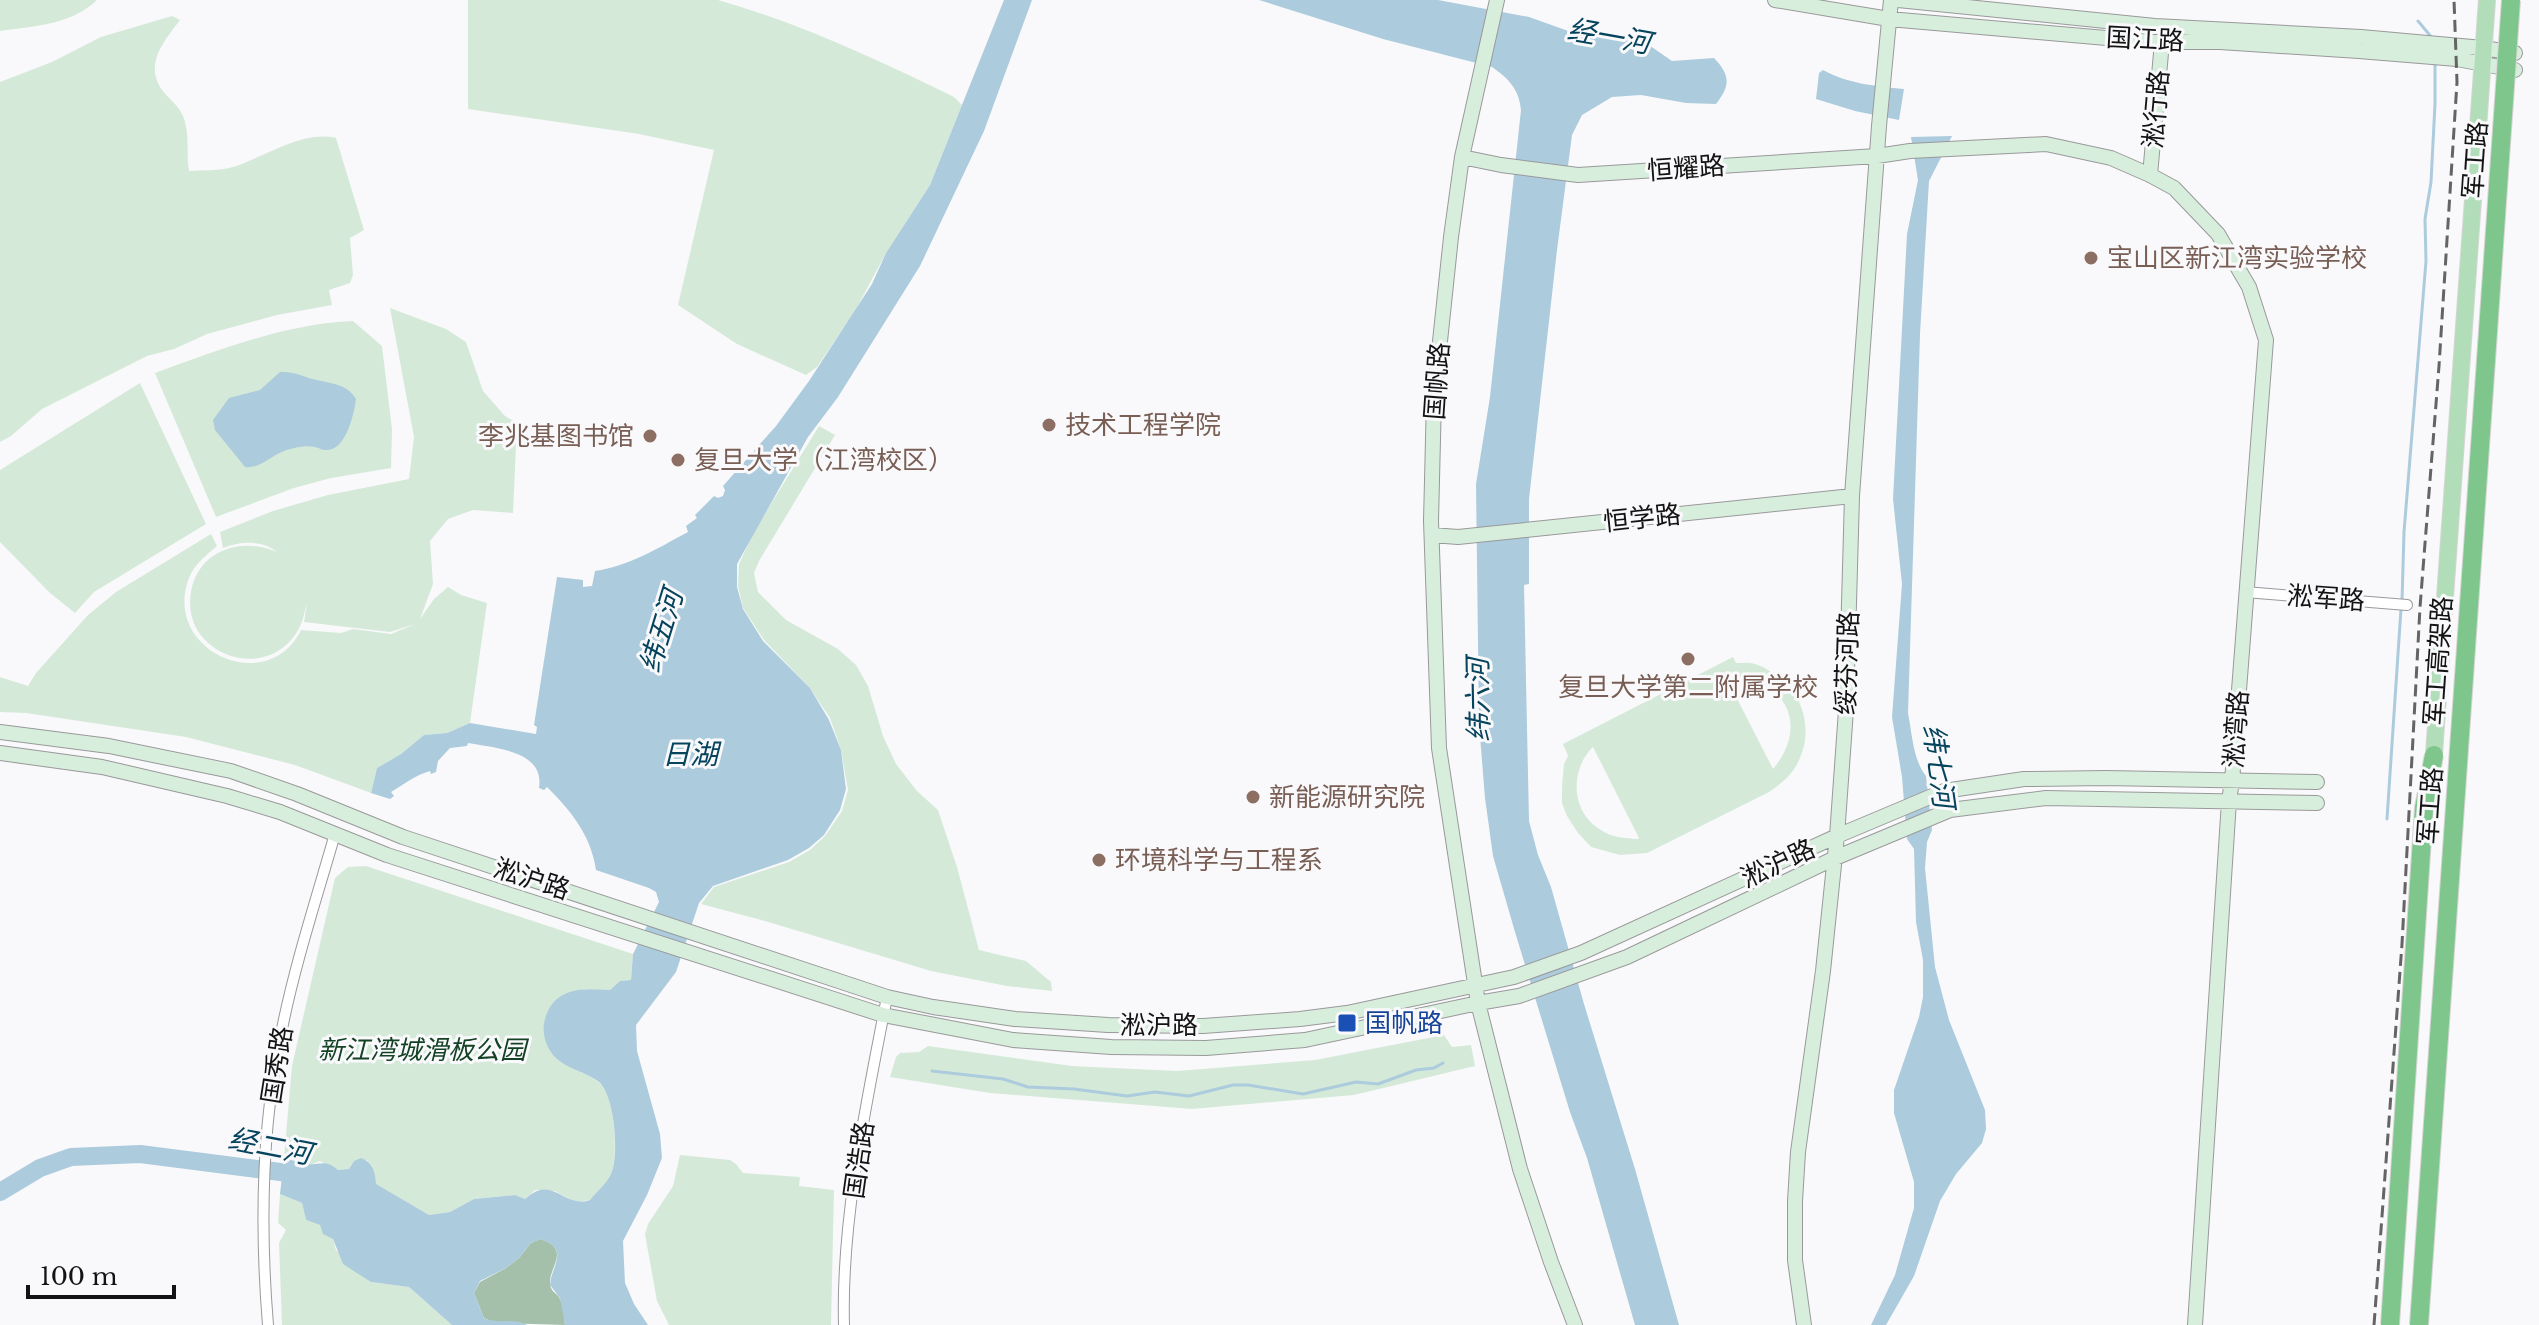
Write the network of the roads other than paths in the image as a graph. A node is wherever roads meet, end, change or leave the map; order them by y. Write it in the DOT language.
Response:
graph roads {
  1 [pos="1775,0"];
  2 [pos="1891,0"];
  3 [pos="1898,0"];
  4 [pos="2487,0"];
  5 [pos="2511,0"];
  6 [pos="2519,0"];
  7 [pos="1496,7"];
  8 [pos="1976,7"];
  9 [pos="1889,19"];
  10 [pos="1974,26"];
  11 [pos="2162,42"];
  12 [pos="2424,49"];
  13 [pos="2482,56"];
  14 [pos="2515,62"];
  15 [pos="1877,156"];
  16 [pos="1462,157"];
  17 [pos="2150,175"];
  18 [pos="1852,496"];
  19 [pos="1432,535"];
  20 [pos="2245,592"];
  21 [pos="2402,605"];
  22 [pos="0,732"];
  23 [pos="0,753"];
  24 [pos="2434,755"];
  25 [pos="2232,781"];
  26 [pos="2317,782"];
  27 [pos="2229,801"];
  28 [pos="2317,803"];
  29 [pos="343,814"];
  30 [pos="335,834"];
  31 [pos="1837,836"];
  32 [pos="1835,858"];
  33 [pos="1473,984"];
  34 [pos="887,997"];
  35 [pos="1478,1003"];
  36 [pos="883,1015"];
  37 [pos="268,1325"];
  38 [pos="844,1325"];
  39 [pos="1575,1325"];
  40 [pos="1804,1325"];
  41 [pos="2195,1325"];
  42 [pos="2391,1325"];
  43 [pos="2419,1325"];
  44 [pos="2426,1325"];
  1 -- 9 [label="main road, 国江路"];
  2 -- 9 [label="main road, 绥芬河路"];
  3 -- 8 [label="main road, 国江路"];
  4 -- 13 [label="main road, 军工路"];
  5 -- 43 [label="highway, 军工高架路, bridge"];
  6 -- 14 [label="main road, 军工路"];
  7 -- 16 [label="main road, 国帆路"];
  8 -- 10 [label="street"];
  8 -- 12 [label="main road, 国江路"];
  9 -- 10 [label="main road, 国江路"];
  9 -- 15 [label="main road, 绥芬河路"];
  10 -- 11 [label="main road, 国江路"];
  11 -- 12 [label="main road, 国江路"];
  11 -- 17 [label="main road, 淞行路"];
  12 -- 13 [label="main road, 国江路"];
  13 -- 14 [label="main road, 国江路"];
  13 -- 24 [label="main road, 军工路"];
  14 -- 44 [label="main road, 军工路"];
  15 -- 16 [label="main road, 恒耀路"];
  15 -- 17 [label="main road, 恒耀路"];
  15 -- 18 [label="main road, 绥芬河路"];
  16 -- 19 [label="main road, 国帆路"];
  17 -- 20 [label="main road, 淞湾路"];
  18 -- 19 [label="main road, 恒学路"];
  18 -- 31 [label="main road, 绥芬河路"];
  19 -- 33 [label="main road, 国帆路"];
  20 -- 21 [label="street, 淞军路"];
  20 -- 25 [label="main road, 淞湾路"];
  22 -- 29 [label="main road, 淞沪路"];
  23 -- 30 [label="main road, 淞沪路"];
  24 -- 42 [label="highway, bridge"];
  25 -- 26 [label="main road, 淞沪路"];
  25 -- 27 [label="main road, 淞湾路"];
  25 -- 31 [label="main road, 淞沪路"];
  27 -- 28 [label="main road, 淞沪路"];
  27 -- 32 [label="main road, 淞沪路"];
  27 -- 41 [label="main road, 淞湾路"];
  29 -- 30 [label="main road, 国秀路"];
  29 -- 34 [label="main road, 淞沪路"];
  30 -- 36 [label="main road, 淞沪路"];
  30 -- 37 [label="street, 国秀路"];
  31 -- 32 [label="main road, 绥芬河路"];
  31 -- 33 [label="main road, 淞沪路"];
  32 -- 35 [label="main road, 淞沪路"];
  32 -- 40 [label="main road, 绥芬河路"];
  33 -- 34 [label="main road, 淞沪路"];
  33 -- 35 [label="main road, 国帆路"];
  34 -- 36 [label="street, 国浩路"];
  35 -- 36 [label="main road, 淞沪路"];
  35 -- 39 [label="main road, 国帆路"];
  36 -- 38 [label="street, 国浩路"];
}
